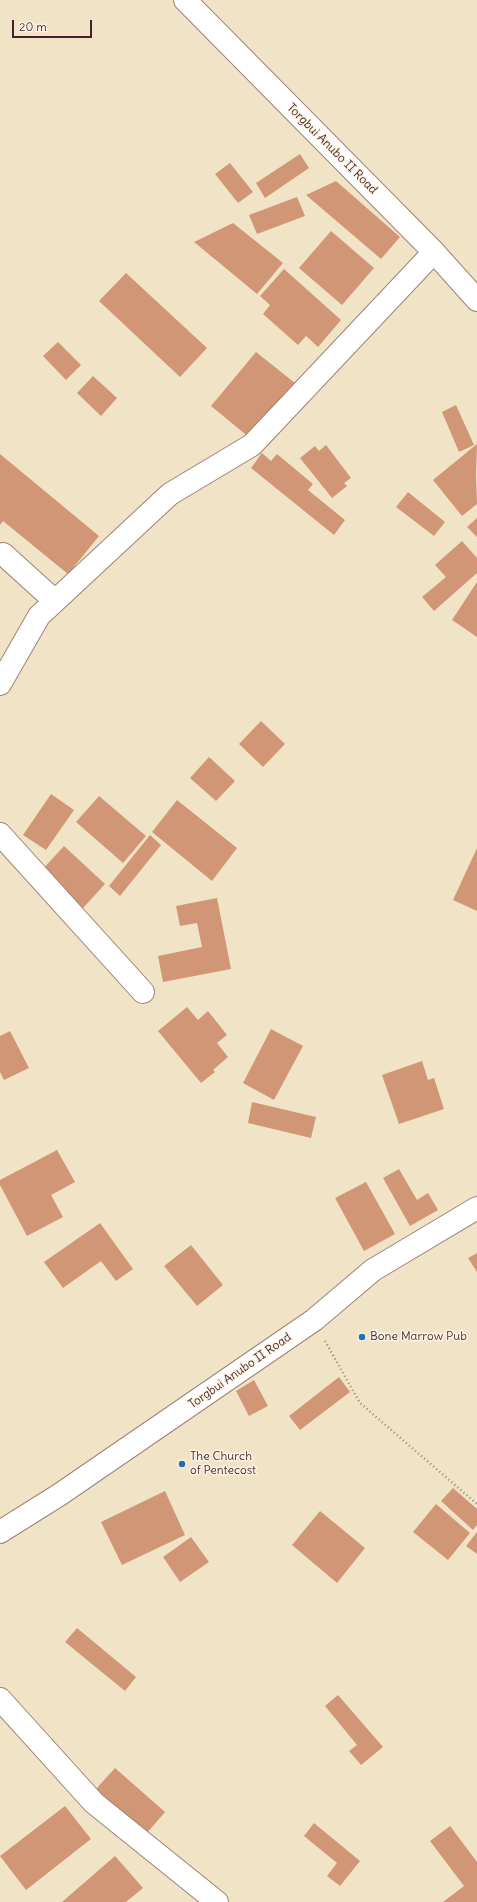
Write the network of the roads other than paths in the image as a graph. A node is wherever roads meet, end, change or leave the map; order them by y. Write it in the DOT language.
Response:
graph roads {
  1 [pos="185,0"];
  2 [pos="434,252"];
  3 [pos="477,300"];
  4 [pos="3,554"];
  5 [pos="55,601"];
  6 [pos="0,684"];
  7 [pos="0,834"];
  8 [pos="143,992"];
  9 [pos="477,1208"];
  10 [pos="0,1532"];
  11 [pos="0,1698"];
  12 [pos="217,1902"];
  1 -- 2 [label="street, Torgbui Anubo II Road"];
  2 -- 3 [label="street, Torgbui Anubo II Road"];
  2 -- 5 [label="street"];
  4 -- 5 [label="street"];
  5 -- 6 [label="street"];
  7 -- 8 [label="street"];
  9 -- 10 [label="street, Torgbui Anubo II Road"];
  11 -- 12 [label="street"];
}
